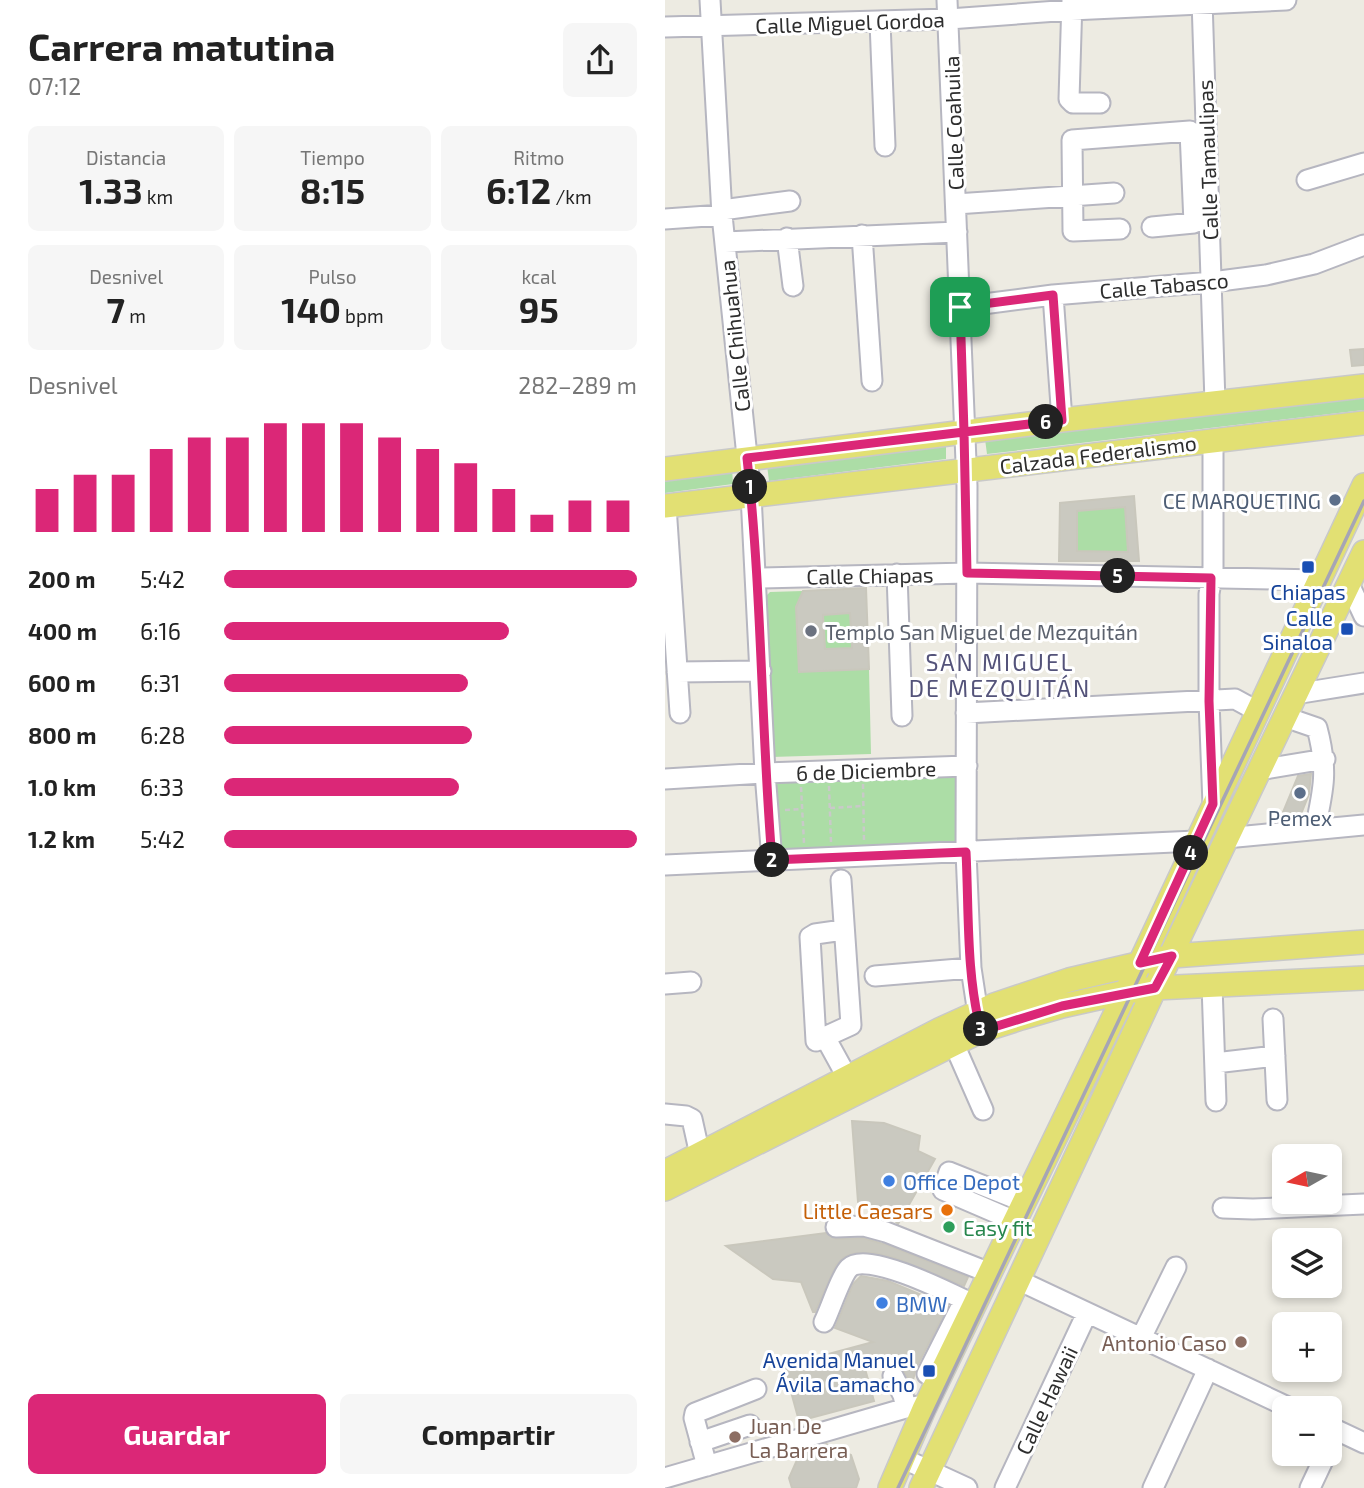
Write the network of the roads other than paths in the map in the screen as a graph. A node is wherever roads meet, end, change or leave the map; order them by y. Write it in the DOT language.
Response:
graph roads {
  1 [pos="710,0"];
  2 [pos="1286,0"];
  3 [pos="1202,2"];
  4 [pos="1071,5"];
  5 [pos="948,9"];
  6 [pos="880,22"];
  7 [pos="712,26"];
  8 [pos="665,27"];
  9 [pos="1100,103"];
  10 [pos="885,146"];
  11 [pos="1364,163"];
  12 [pos="1307,180"];
  13 [pos="1114,193"];
  14 [pos="1072,196"];
  15 [pos="790,201"];
  16 [pos="956,204"];
  17 [pos="722,212"];
  18 [pos="665,219"];
  19 [pos="1152,227"];
  20 [pos="1120,229"];
  21 [pos="957,232"];
  22 [pos="862,234"];
  23 [pos="787,239"];
  24 [pos="725,242"];
  25 [pos="1364,245"];
  26 [pos="1212,282"];
  27 [pos="793,286"];
  28 [pos="1053,295"];
  29 [pos="960,307"];
  30 [pos="872,381"];
  31 [pos="1364,386"];
  32 [pos="1215,403"];
  33 [pos="1062,420"];
  34 [pos="1364,423"];
  35 [pos="964,432"];
  36 [pos="1213,441"];
  37 [pos="747,458"];
  38 [pos="665,469"];
  39 [pos="966,470"];
  40 [pos="1364,485"];
  41 [pos="751,495"];
  42 [pos="665,506"];
  43 [pos="1364,552"];
  44 [pos="967,573"];
  45 [pos="897,574"];
  46 [pos="757,578"];
  47 [pos="1211,578"];
  48 [pos="1319,580"];
  49 [pos="1349,584"];
  50 [pos="1364,616"];
  51 [pos="1282,660"];
  52 [pos="1306,670"];
  53 [pos="761,671"];
  54 [pos="677,672"];
  55 [pos="1364,683"];
  56 [pos="1295,694"];
  57 [pos="1209,701"];
  58 [pos="1257,711"];
  59 [pos="680,713"];
  60 [pos="966,713"];
  61 [pos="902,716"];
  62 [pos="1285,717"];
  63 [pos="1325,759"];
  64 [pos="967,766"];
  65 [pos="1259,770"];
  66 [pos="765,773"];
  67 [pos="665,779"];
  68 [pos="1213,804"];
  69 [pos="1364,825"];
  70 [pos="1315,829"];
  71 [pos="1226,838"];
  72 [pos="1196,841"];
  73 [pos="966,852"];
  74 [pos="772,860"];
  75 [pos="665,865"];
  76 [pos="841,880"];
  77 [pos="843,930"];
  78 [pos="1364,942"];
  79 [pos="1172,956"];
  80 [pos="1140,963"];
  81 [pos="971,968"];
  82 [pos="875,976"];
  83 [pos="1364,978"];
  84 [pos="691,982"];
  85 [pos="665,984"];
  86 [pos="1212,985"];
  87 [pos="1155,988"];
  88 [pos="1125,992"];
  89 [pos="1273,1018"];
  90 [pos="979,1022"];
  91 [pos="819,1040"];
  92 [pos="954,1044"];
  93 [pos="1275,1056"];
  94 [pos="1215,1063"];
  95 [pos="850,1075"];
  96 [pos="1277,1100"];
  97 [pos="1216,1101"];
  98 [pos="983,1110"];
  99 [pos="665,1114"];
  100 [pos="698,1146"];
  101 [pos="665,1172"];
  102 [pos="665,1189"];
  103 [pos="1364,1204"];
  104 [pos="1223,1208"];
  105 [pos="836,1227"];
  106 [pos="1176,1267"];
  107 [pos="990,1273"];
  108 [pos="1017,1280"];
  109 [pos="969,1303"];
  110 [pos="1087,1312"];
  111 [pos="824,1322"];
  112 [pos="1141,1338"];
  113 [pos="1208,1369"];
  114 [pos="893,1376"];
  115 [pos="756,1389"];
  116 [pos="1272,1399"];
  117 [pos="915,1408"];
  118 [pos="750,1425"];
  119 [pos="1342,1437"];
  120 [pos="700,1442"];
  121 [pos="1364,1443"];
  122 [pos="904,1458"];
  123 [pos="707,1466"];
  124 [pos="1320,1466"];
  125 [pos="665,1479"];
  126 [pos="925,1479"];
  127 [pos="890,1488"];
  128 [pos="967,1488"];
  129 [pos="1005,1488"];
  130 [pos="1153,1488"];
  131 [pos="1310,1488"];
  1 -- 7 [label="street, Calle Chihuahua"];
  2 -- 3 [label="street, Calle Miguel Gordoa"];
  3 -- 4 [label="street, Calle Miguel Gordoa"];
  3 -- 26 [label="street, Calle Tamaulipas"];
  4 -- 5 [label="street, Calle Miguel Gordoa"];
  4 -- 9 [label="street"];
  5 -- 6 [label="street, Calle Miguel Gordoa"];
  5 -- 16 [label="street, Calle Coahuila"];
  6 -- 7 [label="street, Calle Miguel Gordoa"];
  6 -- 10 [label="street"];
  7 -- 8 [label="street, Calle Miguel Gordoa"];
  7 -- 17 [label="street, Calle Chihuahua"];
  11 -- 12 [label="street"];
  13 -- 14 [label="street, Calle Coahuila"];
  14 -- 16 [label="street, Calle Coahuila"];
  14 -- 19 [label="street"];
  14 -- 20 [label="street"];
  15 -- 17 [label="street"];
  16 -- 21 [label="street, Calle Coahuila"];
  17 -- 18 [label="street"];
  17 -- 24 [label="street, Calle Chihuahua"];
  21 -- 22 [label="street"];
  21 -- 29 [label="street, Calle Coahuila"];
  22 -- 23 [label="street"];
  22 -- 30 [label="street"];
  23 -- 24 [label="street"];
  23 -- 27 [label="street"];
  24 -- 37 [label="street, Calle Chihuahua"];
  25 -- 26 [label="street, Calle Tabasco"];
  26 -- 28 [label="street, Calle Tabasco"];
  26 -- 32 [label="street, Calle Tamaulipas"];
  28 -- 29 [label="street, Calle Tabasco"];
  28 -- 33 [label="street"];
  29 -- 35 [label="street, Calle Coahuila"];
  31 -- 32 [label="main road, Calzada Federalismo"];
  32 -- 33 [label="main road, Calzada Federalismo"];
  33 -- 35 [label="main road, Calzada Federalismo"];
  34 -- 36 [label="main road, Calzada Federalismo"];
  35 -- 37 [label="main road, Calzada Federalismo"];
  35 -- 39 [label="street, Calle Coahuila"];
  36 -- 39 [label="main road, Calzada Federalismo"];
  36 -- 47 [label="street"];
  37 -- 38 [label="main road, Calzada Federalismo"];
  37 -- 41 [label="street, Calle Chihuahua"];
  39 -- 41 [label="main road, Calzada Federalismo"];
  39 -- 44 [label="street, Calle Coahuila"];
  40 -- 48 [label="main road"];
  41 -- 42 [label="main road, Calzada Federalismo"];
  41 -- 46 [label="street, Calle Chihuahua"];
  42 -- 54 [label="street"];
  43 -- 49 [label="main road"];
  44 -- 45 [label="street, Calle Chiapas"];
  44 -- 47 [label="street, Calle Chiapas"];
  44 -- 60 [label="street, Calle Coahuila"];
  45 -- 46 [label="street, Calle Chiapas"];
  45 -- 61 [label="street"];
  46 -- 53 [label="street, Calle Chihuahua"];
  47 -- 48 [label="street, Calle Chiapas"];
  47 -- 57 [label="street"];
  48 -- 51 [label="main road"];
  49 -- 50 [label="street"];
  49 -- 52 [label="main road"];
  51 -- 52 [label="main road"];
  51 -- 58 [label="main road"];
  52 -- 56 [label="main road"];
  53 -- 54 [label="street"];
  53 -- 66 [label="street, Calle Chihuahua"];
  54 -- 59 [label="street"];
  55 -- 56 [label="street"];
  56 -- 62 [label="main road"];
  57 -- 58 [label="street"];
  57 -- 60 [label="street"];
  57 -- 68 [label="street"];
  58 -- 68 [label="main road"];
  60 -- 64 [label="street, Calle Coahuila"];
  62 -- 63 [label="street"];
  62 -- 65 [label="main road"];
  63 -- 65 [label="street"];
  63 -- 70 [label="street"];
  64 -- 66 [label="street, 6 de Diciembre"];
  64 -- 73 [label="street, Calle Coahuila"];
  65 -- 71 [label="main road"];
  66 -- 67 [label="street, 6 de Diciembre"];
  66 -- 74 [label="street, Calle Chihuahua"];
  68 -- 72 [label="main road"];
  69 -- 70 [label="street"];
  70 -- 71 [label="street"];
  71 -- 79 [label="main road"];
  72 -- 73 [label="street"];
  72 -- 80 [label="main road"];
  73 -- 74 [label="street"];
  73 -- 81 [label="street, Calle Coahuila"];
  74 -- 75 [label="street"];
  76 -- 77 [label="street"];
  77 -- 91 [label="street"];
  77 -- 91 [label="street"];
  78 -- 79 [label="main road"];
  79 -- 80 [label="main road"];
  79 -- 87 [label="main road"];
  80 -- 88 [label="main road"];
  80 -- 90 [label="main road"];
  81 -- 82 [label="street"];
  81 -- 90 [label="street, Calle Coahuila"];
  83 -- 86 [label="main road"];
  84 -- 85 [label="street"];
  86 -- 87 [label="main road"];
  86 -- 94 [label="street"];
  87 -- 88 [label="main road"];
  87 -- 108 [label="main road"];
  88 -- 90 [label="main road"];
  88 -- 107 [label="main road"];
  89 -- 93 [label="street"];
  90 -- 92 [label="main road"];
  90 -- 95 [label="main road"];
  91 -- 95 [label="street"];
  92 -- 98 [label="street"];
  92 -- 102 [label="main road"];
  93 -- 94 [label="street"];
  93 -- 96 [label="street"];
  94 -- 97 [label="street"];
  95 -- 101 [label="main road"];
  99 -- 100 [label="street"];
  103 -- 104 [label="street"];
  105 -- 107 [label="street"];
  106 -- 112 [label="street"];
  107 -- 109 [label="main road"];
  108 -- 110 [label="street"];
  108 -- 126 [label="main road"];
  109 -- 111 [label="street"];
  109 -- 117 [label="main road"];
  110 -- 112 [label="street"];
  110 -- 129 [label="street, Calle Hawaii"];
  112 -- 113 [label="street"];
  113 -- 116 [label="street"];
  113 -- 130 [label="street"];
  114 -- 117 [label="street"];
  115 -- 120 [label="street"];
  117 -- 122 [label="main road"];
  117 -- 123 [label="street"];
  118 -- 120 [label="street"];
  119 -- 121 [label="street"];
  120 -- 123 [label="street"];
  122 -- 126 [label="street"];
  122 -- 127 [label="main road"];
  123 -- 125 [label="street"];
  124 -- 131 [label="street"];
  126 -- 128 [label="street"];
}
